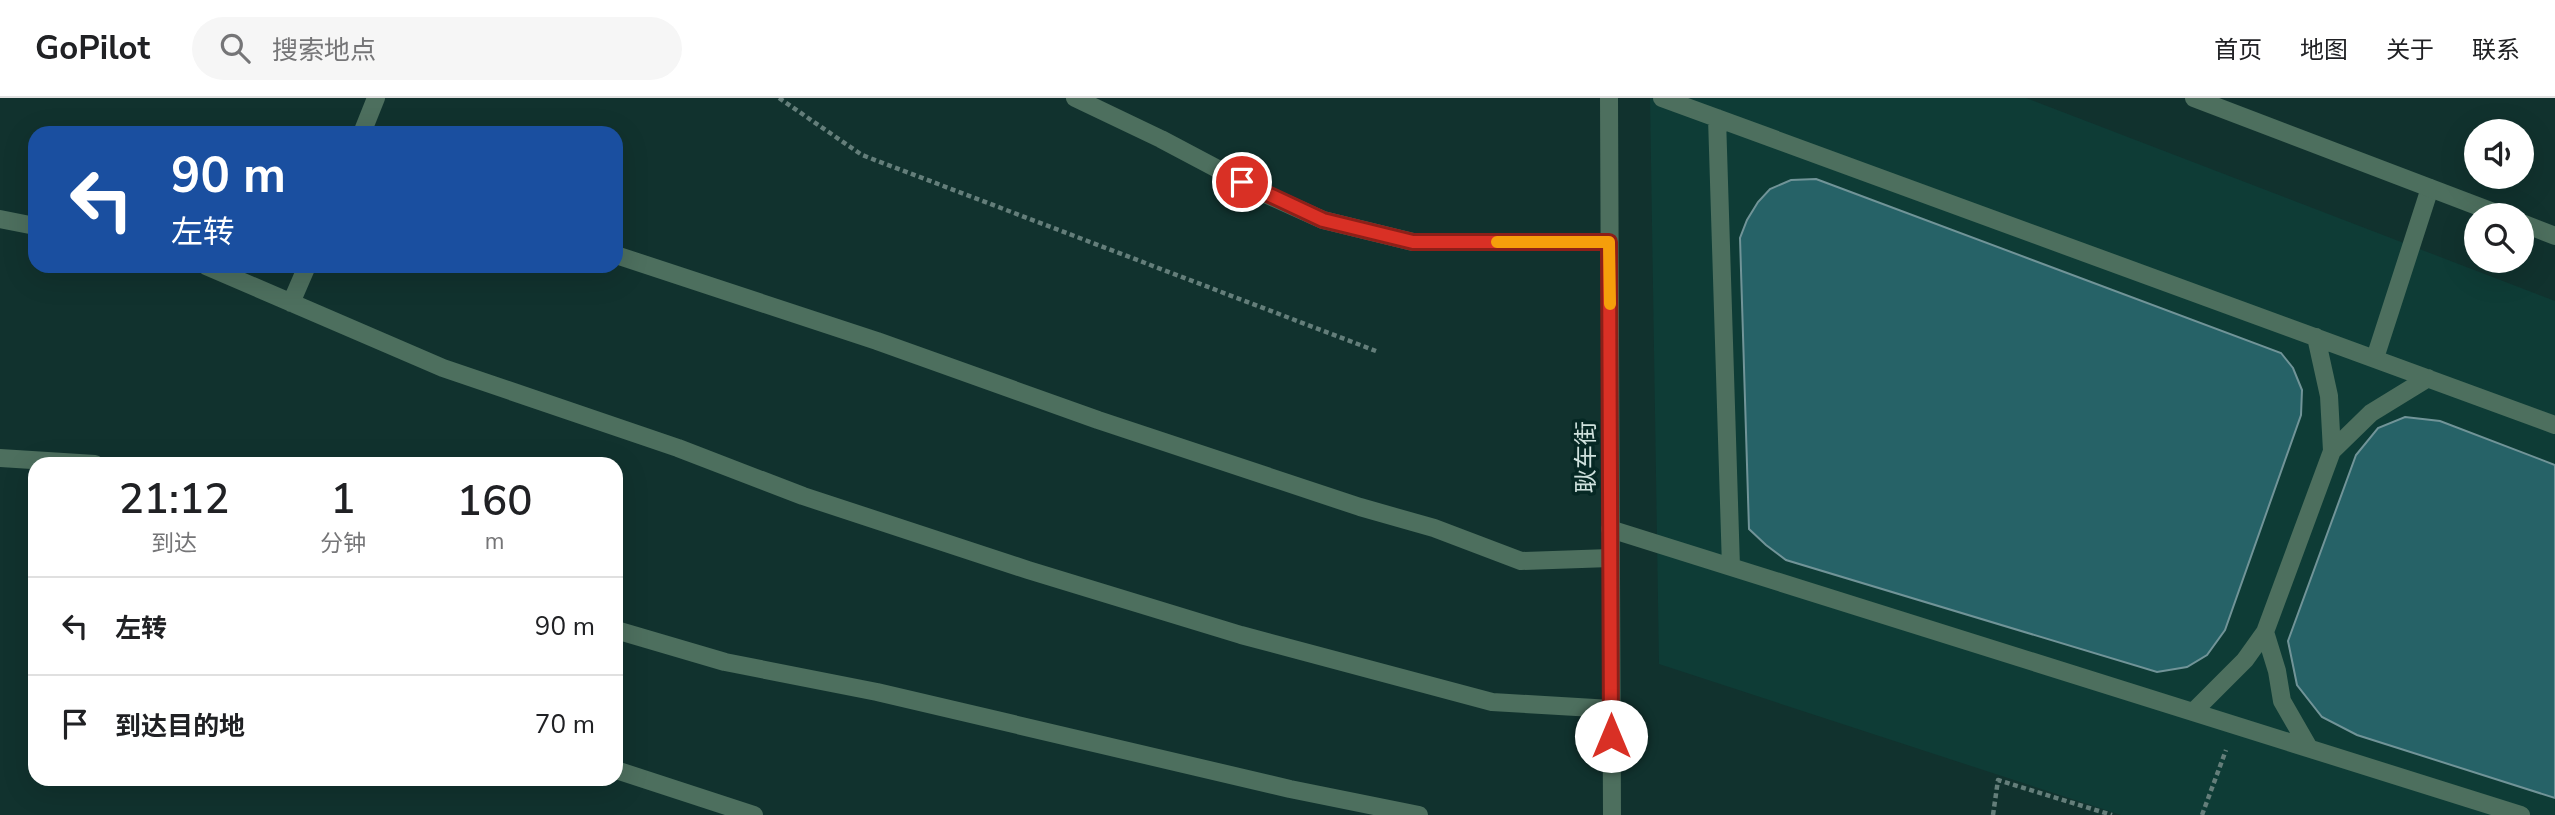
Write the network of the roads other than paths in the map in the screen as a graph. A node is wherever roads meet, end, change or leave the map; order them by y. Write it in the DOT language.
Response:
graph roads {
  1 [pos="376,98"];
  2 [pos="1074,98"];
  3 [pos="1608,98"];
  4 [pos="1662,98"];
  5 [pos="2194,98"];
  6 [pos="1717,118"];
  7 [pos="365,126"];
  8 [pos="2430,188"];
  9 [pos="2469,203"];
  10 [pos="0,219"];
  11 [pos="28,225"];
  12 [pos="2534,228"];
  13 [pos="2555,236"];
  14 [pos="1609,242"];
  15 [pos="623,257"];
  16 [pos="222,273"];
  17 [pos="304,273"];
  18 [pos="291,303"];
  19 [pos="2316,337"];
  20 [pos="2375,358"];
  21 [pos="2428,378"];
  22 [pos="2555,425"];
  23 [pos="2332,450"];
  24 [pos="0,458"];
  25 [pos="28,460"];
  26 [pos="1610,529"];
  27 [pos="1610,558"];
  28 [pos="1731,567"];
  29 [pos="623,632"];
  30 [pos="2265,632"];
  31 [pos="1611,709"];
  32 [pos="2193,712"];
  33 [pos="2309,748"];
  34 [pos="623,772"];
  35 [pos="754,815"];
  36 [pos="1419,815"];
  37 [pos="1612,815"];
  38 [pos="2521,815"];
  1 -- 7 [label="street"];
  2 -- 14 [label="street"];
  3 -- 14 [label="street, 耿车街"];
  4 -- 6 [label="street"];
  5 -- 8 [label="street"];
  6 -- 19 [label="street"];
  6 -- 28 [label="street"];
  8 -- 9 [label="street"];
  8 -- 20 [label="street"];
  10 -- 11 [label="street"];
  12 -- 13 [label="street"];
  14 -- 26 [label="street, 耿车街"];
  15 -- 27 [label="street"];
  16 -- 18 [label="street"];
  17 -- 18 [label="street"];
  18 -- 31 [label="street"];
  19 -- 20 [label="street"];
  19 -- 23 [label="street"];
  20 -- 21 [label="street"];
  21 -- 22 [label="street"];
  21 -- 23 [label="street"];
  23 -- 30 [label="street"];
  24 -- 25 [label="street"];
  26 -- 27 [label="street, 耿车街"];
  26 -- 28 [label="street"];
  27 -- 31 [label="street, 耿车街"];
  28 -- 32 [label="street"];
  29 -- 36 [label="street"];
  30 -- 32 [label="street"];
  30 -- 33 [label="street"];
  31 -- 37 [label="street, 耿车街"];
  32 -- 33 [label="street"];
  33 -- 38 [label="street"];
  34 -- 35 [label="street"];
}
